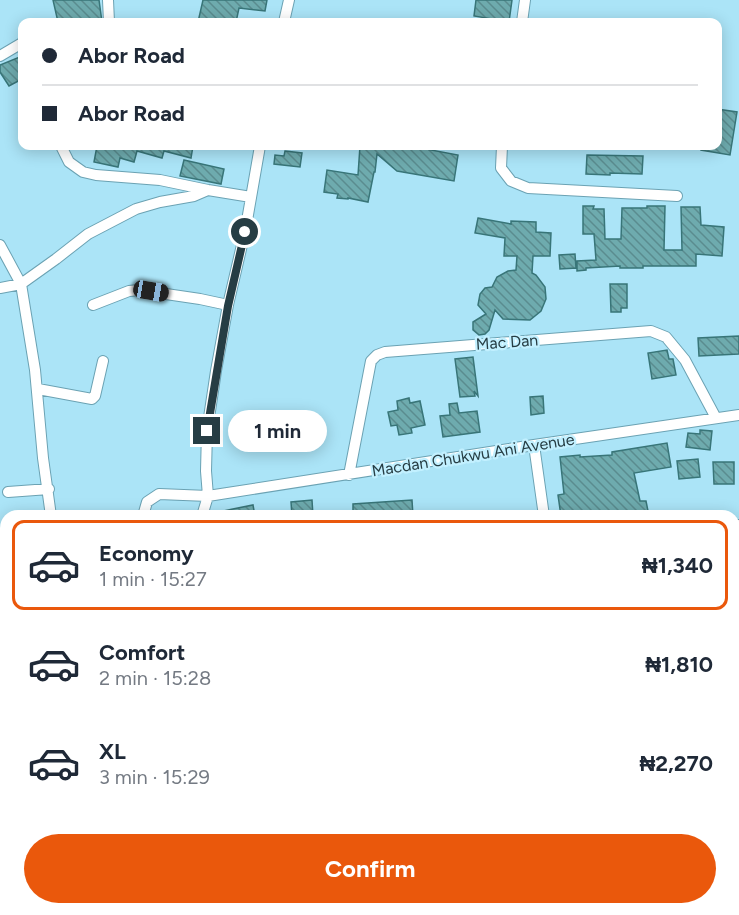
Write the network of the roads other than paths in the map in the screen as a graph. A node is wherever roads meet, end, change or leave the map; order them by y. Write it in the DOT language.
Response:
graph roads {
  1 [pos="108,0"];
  2 [pos="289,0"];
  3 [pos="525,0"];
  4 [pos="109,18"];
  5 [pos="285,18"];
  6 [pos="523,18"];
  7 [pos="18,45"];
  8 [pos="0,56"];
  9 [pos="63,150"];
  10 [pos="259,150"];
  11 [pos="502,150"];
  12 [pos="208,190"];
  13 [pos="677,196"];
  14 [pos="251,198"];
  15 [pos="0,245"];
  16 [pos="21,284"];
  17 [pos="0,288"];
  18 [pos="93,305"];
  19 [pos="228,306"];
  20 [pos="103,361"];
  21 [pos="38,389"];
  22 [pos="739,415"];
  23 [pos="716,418"];
  24 [pos="534,445"];
  25 [pos="349,475"];
  26 [pos="49,489"];
  27 [pos="8,492"];
  28 [pos="208,496"];
  29 [pos="51,510"];
  30 [pos="144,510"];
  31 [pos="204,510"];
  32 [pos="543,510"];
  1 -- 4 [label="street"];
  2 -- 5 [label="street"];
  3 -- 6 [label="street"];
  7 -- 8 [label="street"];
  9 -- 12 [label="street"];
  10 -- 14 [label="street"];
  11 -- 13 [label="street"];
  12 -- 14 [label="street"];
  12 -- 16 [label="street"];
  14 -- 19 [label="street"];
  15 -- 16 [label="street"];
  16 -- 17 [label="street"];
  16 -- 21 [label="street"];
  18 -- 19 [label="street"];
  19 -- 28 [label="street"];
  20 -- 21 [label="street"];
  21 -- 26 [label="street"];
  22 -- 23 [label="street, Macdan Chukwu Ani Avenue"];
  23 -- 24 [label="street, Macdan Chukwu Ani Avenue"];
  23 -- 25 [label="street, Mac Dan"];
  24 -- 25 [label="street, Macdan Chukwu Ani Avenue"];
  24 -- 32 [label="street"];
  25 -- 28 [label="street, Macdan Chukwu Ani Avenue"];
  26 -- 27 [label="street"];
  26 -- 29 [label="street"];
  28 -- 30 [label="street, Macdan Chukwu Ani Avenue"];
  28 -- 31 [label="street"];
}
